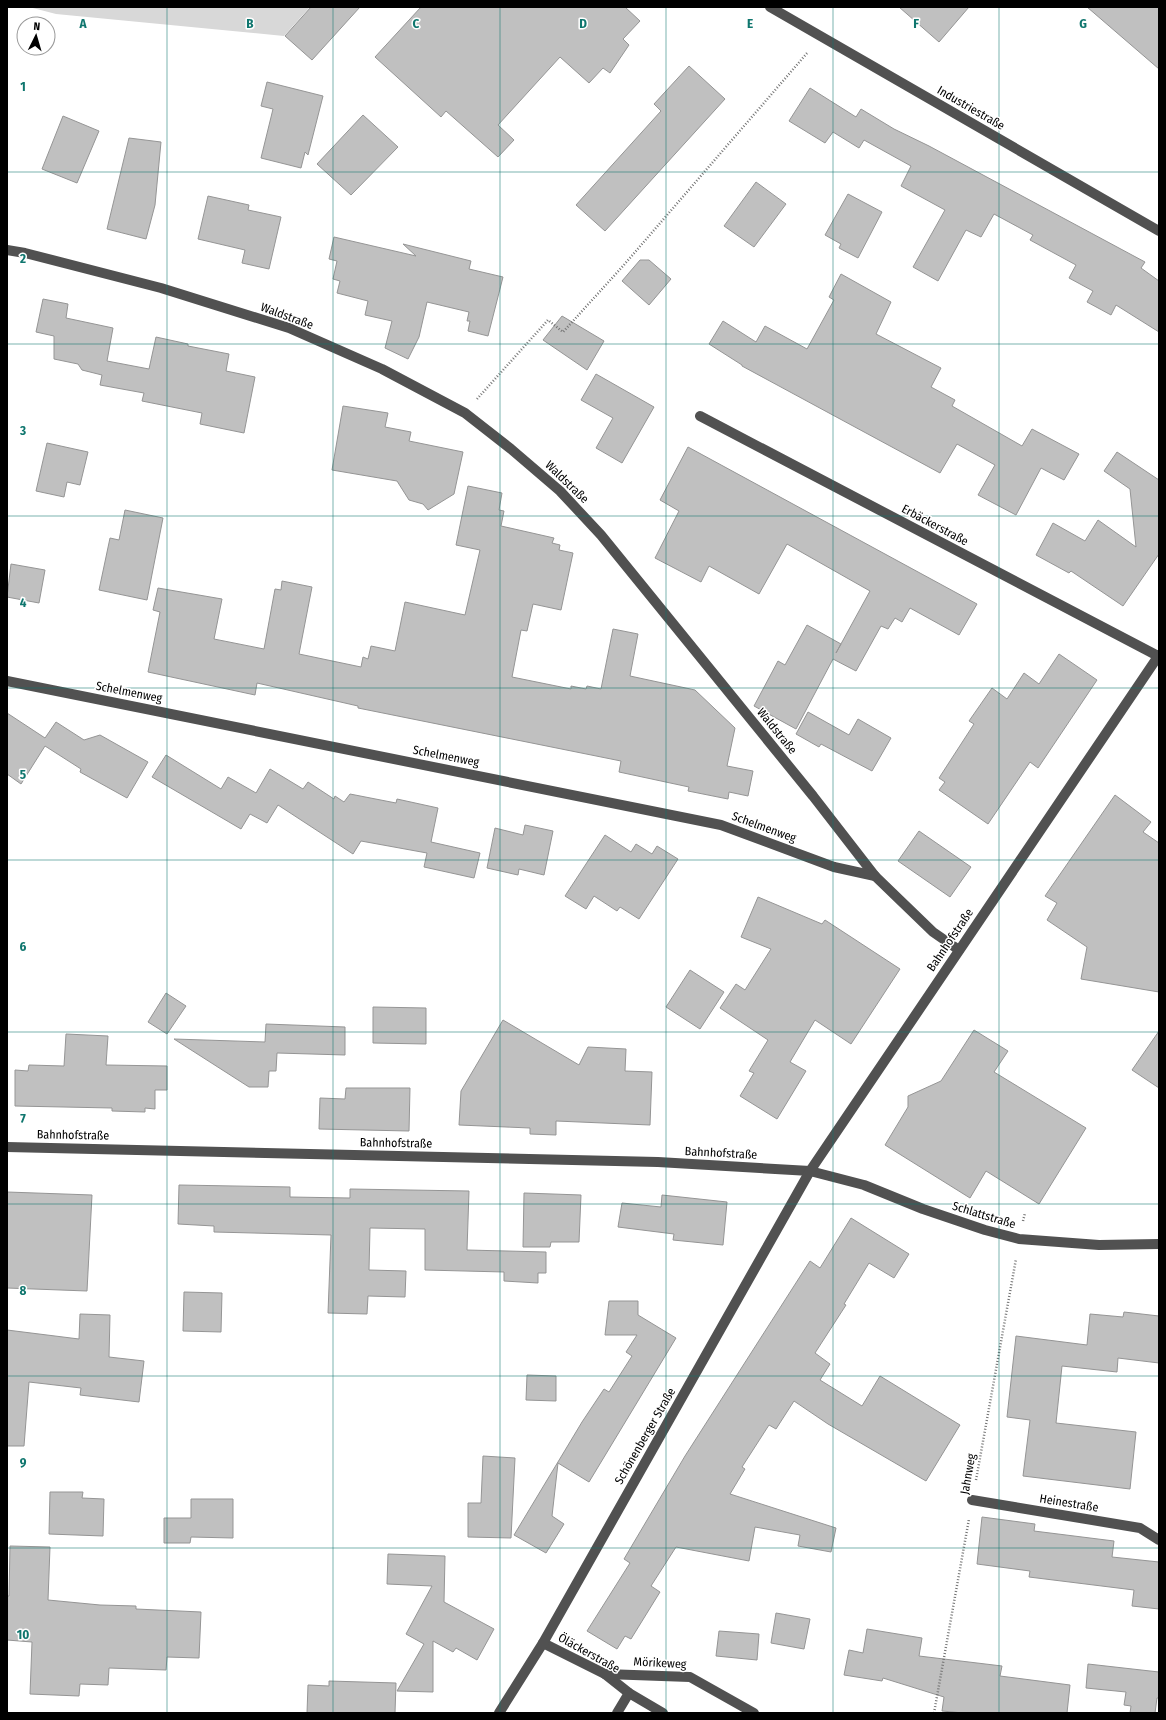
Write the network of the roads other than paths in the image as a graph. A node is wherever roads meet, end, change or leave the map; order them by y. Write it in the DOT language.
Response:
graph roads {
  1 [pos="770,7"];
  2 [pos="1159,231"];
  3 [pos="7,250"];
  4 [pos="700,416"];
  5 [pos="1158,655"];
  6 [pos="7,681"];
  7 [pos="876,876"];
  8 [pos="958,950"];
  9 [pos="7,1147"];
  10 [pos="810,1171"];
  11 [pos="1159,1244"];
  12 [pos="972,1500"];
  13 [pos="1159,1540"];
  14 [pos="543,1642"];
  15 [pos="605,1674"];
  16 [pos="629,1693"];
  17 [pos="499,1713"];
  18 [pos="617,1713"];
  19 [pos="663,1713"];
  20 [pos="754,1713"];
  1 -- 2 [label="street, Industriestraße"];
  3 -- 7 [label="street, Waldstraße"];
  4 -- 5 [label="street, Erbäckerstraße"];
  5 -- 8 [label="street, Bahnhofstraße"];
  6 -- 7 [label="street, Schelmenweg"];
  7 -- 8 [label="street, Waldstraße"];
  8 -- 10 [label="street, Bahnhofstraße"];
  9 -- 10 [label="street, Bahnhofstraße"];
  10 -- 11 [label="street, Schlattstraße"];
  10 -- 14 [label="street, Schönenberger Straße"];
  12 -- 13 [label="street, Heinestraße"];
  14 -- 15 [label="street, Öläckerstraße"];
  14 -- 17 [label="street, Schönenberger Straße"];
  15 -- 16 [label="street, Öläckerstraße"];
  15 -- 20 [label="street, Mörikeweg"];
  16 -- 18 [label="street"];
  16 -- 19 [label="street, Öläckerstraße"];
}
